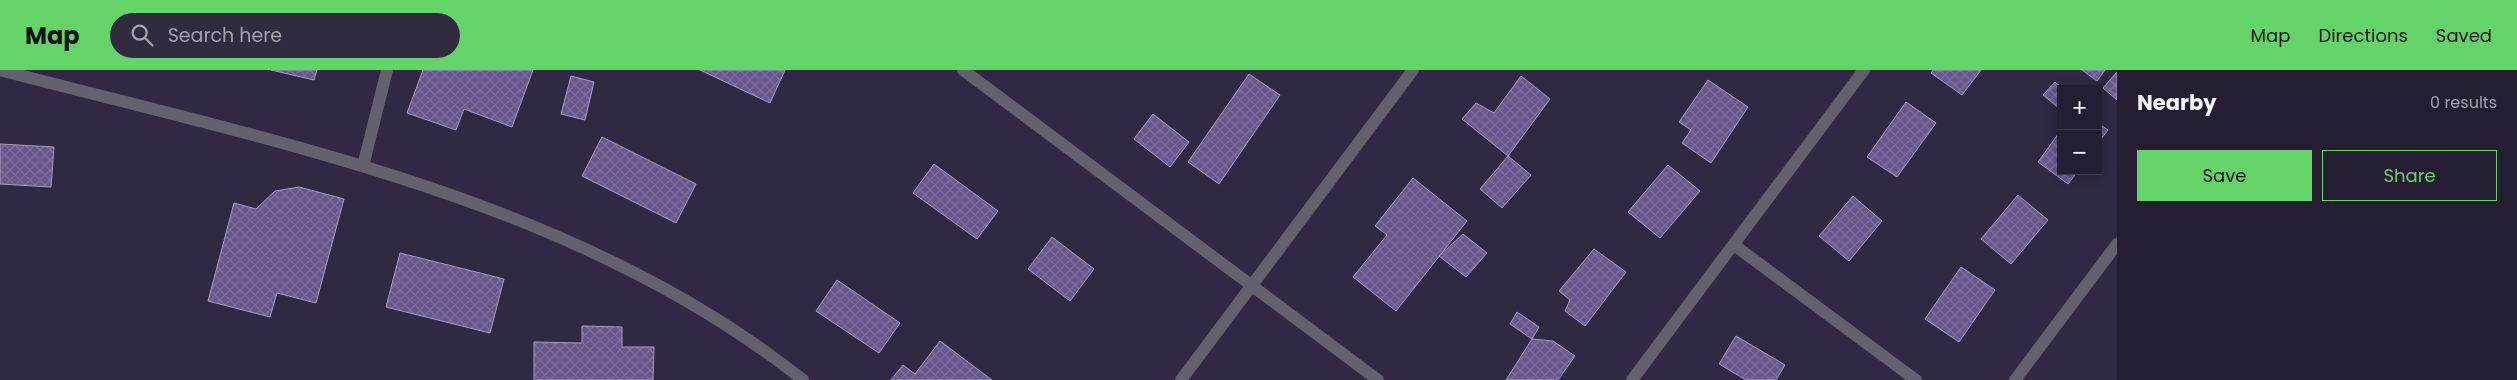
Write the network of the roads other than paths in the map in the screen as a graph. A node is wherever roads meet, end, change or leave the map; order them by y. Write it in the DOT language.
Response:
graph roads {
  1 [pos="0,70"];
  2 [pos="387,70"];
  3 [pos="963,70"];
  4 [pos="1413,70"];
  5 [pos="1864,70"];
  6 [pos="363,166"];
  7 [pos="1734,244"];
  8 [pos="2117,244"];
  9 [pos="1253,285"];
  10 [pos="803,380"];
  11 [pos="1181,380"];
  12 [pos="1378,380"];
  13 [pos="1632,380"];
  14 [pos="1916,380"];
  15 [pos="2015,380"];
  1 -- 6 [label="street"];
  2 -- 6 [label="street"];
  3 -- 9 [label="street"];
  4 -- 9 [label="street"];
  5 -- 7 [label="street"];
  6 -- 10 [label="street"];
  7 -- 13 [label="street"];
  7 -- 14 [label="street"];
  8 -- 15 [label="street"];
  9 -- 11 [label="street"];
  9 -- 12 [label="street"];
}
